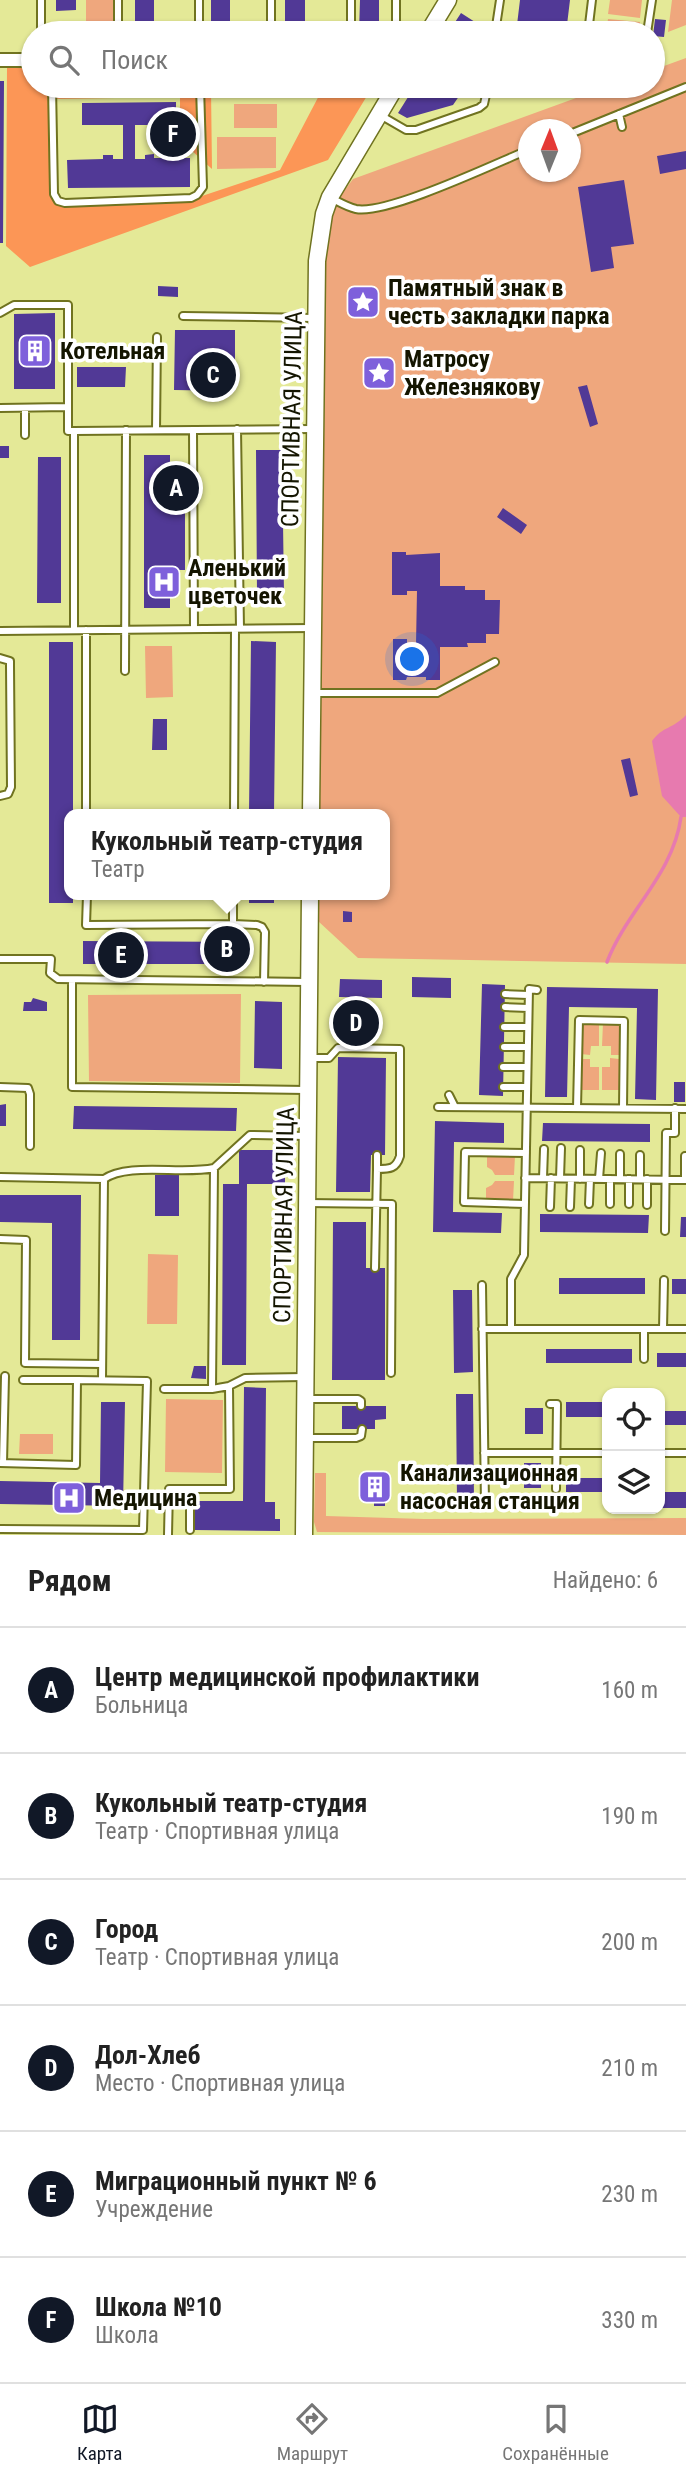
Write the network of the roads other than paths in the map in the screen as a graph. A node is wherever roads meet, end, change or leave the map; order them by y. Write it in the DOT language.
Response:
graph roads {
  1 [pos="41,0"];
  2 [pos="118,0"];
  3 [pos="199,0"];
  4 [pos="271,0"];
  5 [pos="351,0"];
  6 [pos="396,0"];
  7 [pos="448,0"];
  8 [pos="500,0"];
  9 [pos="592,0"];
  10 [pos="652,0"];
  11 [pos="41,21"];
  12 [pos="118,21"];
  13 [pos="199,21"];
  14 [pos="271,21"];
  15 [pos="351,21"];
  16 [pos="396,21"];
  17 [pos="435,21"];
  18 [pos="497,21"];
  19 [pos="589,21"];
  20 [pos="649,21"];
  21 [pos="0,60"];
  22 [pos="21,60"];
  23 [pos="686,87"];
  24 [pos="665,95"];
  25 [pos="52,98"];
  26 [pos="200,98"];
  27 [pos="388,98"];
  28 [pos="485,98"];
  29 [pos="659,98"];
  30 [pos="378,114"];
  31 [pos="619,114"];
  32 [pos="622,127"];
  33 [pos="581,130"];
  34 [pos="518,154"];
  35 [pos="330,197"];
  36 [pos="0,313"];
  37 [pos="183,316"];
  38 [pos="316,318"];
  39 [pos="157,337"];
  40 [pos="68,407"];
  41 [pos="0,408"];
  42 [pos="25,408"];
  43 [pos="237,429"];
  44 [pos="314,429"];
  45 [pos="126,430"];
  46 [pos="156,430"];
  47 [pos="193,430"];
  48 [pos="74,431"];
  49 [pos="25,435"];
  50 [pos="313,628"];
  51 [pos="74,629"];
  52 [pos="86,629"];
  53 [pos="126,629"];
  54 [pos="194,629"];
  55 [pos="237,629"];
  56 [pos="0,631"];
  57 [pos="0,658"];
  58 [pos="495,662"];
  59 [pos="125,671"];
  60 [pos="313,693"];
  61 [pos="0,796"];
  62 [pos="86,809"];
  63 [pos="234,809"];
  64 [pos="312,809"];
  65 [pos="87,900"];
  66 [pos="233,900"];
  67 [pos="310,900"];
  68 [pos="233,924"];
  69 [pos="0,959"];
  70 [pos="72,980"];
  71 [pos="264,982"];
  72 [pos="309,982"];
  73 [pos="537,990"];
  74 [pos="505,994"];
  75 [pos="528,995"];
  76 [pos="505,1007"];
  77 [pos="528,1008"];
  78 [pos="504,1027"];
  79 [pos="528,1027"];
  80 [pos="504,1047"];
  81 [pos="528,1047"];
  82 [pos="309,1058"];
  83 [pos="503,1067"];
  84 [pos="527,1067"];
  85 [pos="0,1087"];
  86 [pos="503,1087"];
  87 [pos="527,1087"];
  88 [pos="309,1090"];
  89 [pos="449,1096"];
  90 [pos="438,1107"];
  91 [pos="455,1107"];
  92 [pos="527,1107"];
  93 [pos="578,1108"];
  94 [pos="623,1108"];
  95 [pos="675,1108"];
  96 [pos="686,1108"];
  97 [pos="308,1136"];
  98 [pos="30,1146"];
  99 [pos="561,1148"];
  100 [pos="544,1149"];
  101 [pos="580,1150"];
  102 [pos="526,1153"];
  103 [pos="601,1153"];
  104 [pos="620,1154"];
  105 [pos="640,1154"];
  106 [pos="377,1155"];
  107 [pos="685,1156"];
  108 [pos="214,1168"];
  109 [pos="377,1169"];
  110 [pos="0,1177"];
  111 [pos="525,1178"];
  112 [pos="547,1178"];
  113 [pos="560,1178"];
  114 [pos="104,1179"];
  115 [pos="570,1179"];
  116 [pos="580,1179"];
  117 [pos="590,1179"];
  118 [pos="599,1179"];
  119 [pos="610,1179"];
  120 [pos="620,1179"];
  121 [pos="629,1179"];
  122 [pos="643,1179"];
  123 [pos="666,1180"];
  124 [pos="686,1180"];
  125 [pos="307,1203"];
  126 [pos="377,1204"];
  127 [pos="525,1204"];
  128 [pos="610,1204"];
  129 [pos="629,1204"];
  130 [pos="589,1205"];
  131 [pos="647,1205"];
  132 [pos="550,1207"];
  133 [pos="570,1208"];
  134 [pos="665,1231"];
  135 [pos="0,1240"];
  136 [pos="375,1268"];
  137 [pos="664,1280"];
  138 [pos="482,1285"];
  139 [pos="482,1329"];
  140 [pos="511,1329"];
  141 [pos="644,1329"];
  142 [pos="663,1329"];
  143 [pos="686,1329"];
  144 [pos="644,1359"];
  145 [pos="102,1364"];
  146 [pos="391,1373"];
  147 [pos="5,1376"];
  148 [pos="305,1377"];
  149 [pos="23,1380"];
  150 [pos="77,1380"];
  151 [pos="102,1380"];
  152 [pos="229,1386"];
  153 [pos="212,1389"];
  154 [pos="164,1390"];
  155 [pos="305,1399"];
  156 [pos="550,1404"];
  157 [pos="361,1406"];
  158 [pos="362,1429"];
  159 [pos="305,1438"];
  160 [pos="484,1452"];
  161 [pos="665,1452"];
  162 [pos="686,1452"];
  163 [pos="556,1453"];
  164 [pos="602,1453"];
  165 [pos="2,1463"];
  166 [pos="190,1489"];
  167 [pos="556,1489"];
  168 [pos="485,1505"];
  169 [pos="0,1529"];
  170 [pos="190,1531"];
  171 [pos="168,1535"];
  172 [pos="304,1535"];
  1 -- 11 [label="lane"];
  2 -- 12 [label="lane"];
  3 -- 13 [label="lane"];
  4 -- 14 [label="lane"];
  5 -- 15 [label="lane"];
  6 -- 16 [label="lane"];
  7 -- 17 [label="street"];
  8 -- 18 [label="lane"];
  9 -- 19 [label="lane"];
  10 -- 20 [label="lane"];
  21 -- 22 [label="street"];
  23 -- 24 [label="lane"];
  25 -- 26 [label="lane"];
  27 -- 30 [label="street, СПОРТИВНАЯ УЛИЦА"];
  28 -- 30 [label="lane"];
  29 -- 31 [label="lane"];
  30 -- 35 [label="street, СПОРТИВНАЯ УЛИЦА"];
  31 -- 32 [label="lane"];
  31 -- 33 [label="lane"];
  34 -- 35 [label="lane"];
  35 -- 38 [label="street, СПОРТИВНАЯ УЛИЦА"];
  36 -- 40 [label="lane"];
  37 -- 38 [label="lane"];
  38 -- 44 [label="street, СПОРТИВНАЯ УЛИЦА"];
  39 -- 46 [label="lane"];
  40 -- 42 [label="lane"];
  40 -- 48 [label="lane"];
  41 -- 42 [label="lane"];
  42 -- 49 [label="lane"];
  43 -- 44 [label="lane"];
  43 -- 47 [label="lane"];
  43 -- 55 [label="lane"];
  44 -- 50 [label="street, СПОРТИВНАЯ УЛИЦА"];
  45 -- 46 [label="lane"];
  45 -- 48 [label="lane"];
  45 -- 53 [label="lane"];
  46 -- 47 [label="lane"];
  47 -- 54 [label="lane"];
  48 -- 51 [label="lane"];
  50 -- 55 [label="lane"];
  50 -- 60 [label="street, СПОРТИВНАЯ УЛИЦА"];
  51 -- 52 [label="lane"];
  51 -- 56 [label="lane"];
  52 -- 53 [label="lane"];
  52 -- 62 [label="lane"];
  53 -- 54 [label="lane"];
  53 -- 59 [label="lane"];
  54 -- 55 [label="lane"];
  55 -- 63 [label="lane"];
  57 -- 61 [label="lane"];
  58 -- 60 [label="lane"];
  60 -- 64 [label="street, СПОРТИВНАЯ УЛИЦА"];
  65 -- 68 [label="lane"];
  66 -- 68 [label="lane"];
  67 -- 72 [label="street, СПОРТИВНАЯ УЛИЦА"];
  68 -- 71 [label="lane"];
  69 -- 70 [label="lane"];
  70 -- 71 [label="lane"];
  70 -- 88 [label="lane"];
  71 -- 72 [label="lane"];
  72 -- 82 [label="street, СПОРТИВНАЯ УЛИЦА"];
  73 -- 75 [label="lane"];
  74 -- 75 [label="lane"];
  75 -- 77 [label="lane"];
  76 -- 77 [label="lane"];
  77 -- 79 [label="lane"];
  78 -- 79 [label="lane"];
  79 -- 81 [label="lane"];
  80 -- 81 [label="lane"];
  81 -- 84 [label="lane"];
  82 -- 88 [label="street, СПОРТИВНАЯ УЛИЦА"];
  82 -- 109 [label="lane"];
  83 -- 84 [label="lane"];
  84 -- 87 [label="lane"];
  85 -- 98 [label="lane"];
  86 -- 87 [label="lane"];
  87 -- 92 [label="lane"];
  88 -- 97 [label="street, СПОРТИВНАЯ УЛИЦА"];
  89 -- 91 [label="lane"];
  90 -- 91 [label="lane"];
  91 -- 92 [label="lane"];
  92 -- 93 [label="lane"];
  92 -- 102 [label="lane"];
  93 -- 94 [label="lane"];
  93 -- 94 [label="lane"];
  94 -- 95 [label="lane"];
  95 -- 96 [label="lane"];
  95 -- 123 [label="lane"];
  97 -- 108 [label="lane"];
  97 -- 125 [label="street, СПОРТИВНАЯ УЛИЦА"];
  99 -- 113 [label="lane"];
  100 -- 112 [label="lane"];
  101 -- 116 [label="lane"];
  102 -- 111 [label="lane"];
  102 -- 127 [label="lane"];
  103 -- 118 [label="lane"];
  104 -- 120 [label="lane"];
  105 -- 122 [label="lane"];
  106 -- 109 [label="lane"];
  107 -- 124 [label="lane"];
  108 -- 114 [label="lane"];
  108 -- 153 [label="lane"];
  109 -- 126 [label="lane"];
  110 -- 114 [label="lane"];
  111 -- 112 [label="lane"];
  111 -- 127 [label="lane"];
  112 -- 113 [label="lane"];
  112 -- 132 [label="lane"];
  113 -- 115 [label="lane"];
  114 -- 145 [label="lane"];
  115 -- 116 [label="lane"];
  115 -- 133 [label="lane"];
  116 -- 117 [label="lane"];
  117 -- 118 [label="lane"];
  117 -- 130 [label="lane"];
  118 -- 119 [label="lane"];
  119 -- 120 [label="lane"];
  119 -- 128 [label="lane"];
  120 -- 121 [label="lane"];
  121 -- 122 [label="lane"];
  121 -- 129 [label="lane"];
  122 -- 123 [label="lane"];
  122 -- 131 [label="lane"];
  123 -- 124 [label="lane"];
  123 -- 134 [label="lane"];
  125 -- 126 [label="lane"];
  125 -- 148 [label="street, СПОРТИВНАЯ УЛИЦА"];
  126 -- 136 [label="lane"];
  126 -- 146 [label="lane"];
  127 -- 140 [label="lane"];
  135 -- 145 [label="lane"];
  137 -- 142 [label="lane"];
  138 -- 139 [label="lane"];
  139 -- 140 [label="lane"];
  139 -- 160 [label="lane"];
  140 -- 141 [label="lane"];
  141 -- 142 [label="lane"];
  141 -- 144 [label="lane"];
  142 -- 143 [label="lane"];
  145 -- 151 [label="lane"];
  147 -- 165 [label="lane"];
  148 -- 152 [label="lane"];
  148 -- 155 [label="street, СПОРТИВНАЯ УЛИЦА"];
  149 -- 150 [label="lane"];
  150 -- 151 [label="lane"];
  150 -- 165 [label="lane"];
  151 -- 169 [label="lane"];
  152 -- 153 [label="lane"];
  152 -- 166 [label="lane"];
  153 -- 154 [label="lane"];
  155 -- 157 [label="lane"];
  155 -- 159 [label="street, СПОРТИВНАЯ УЛИЦА"];
  156 -- 163 [label="lane"];
  158 -- 159 [label="lane"];
  159 -- 172 [label="street, СПОРТИВНАЯ УЛИЦА"];
  160 -- 163 [label="lane"];
  160 -- 168 [label="lane"];
  161 -- 162 [label="lane"];
  163 -- 164 [label="lane"];
  163 -- 167 [label="lane"];
  166 -- 170 [label="lane"];
  166 -- 171 [label="lane"];
}
